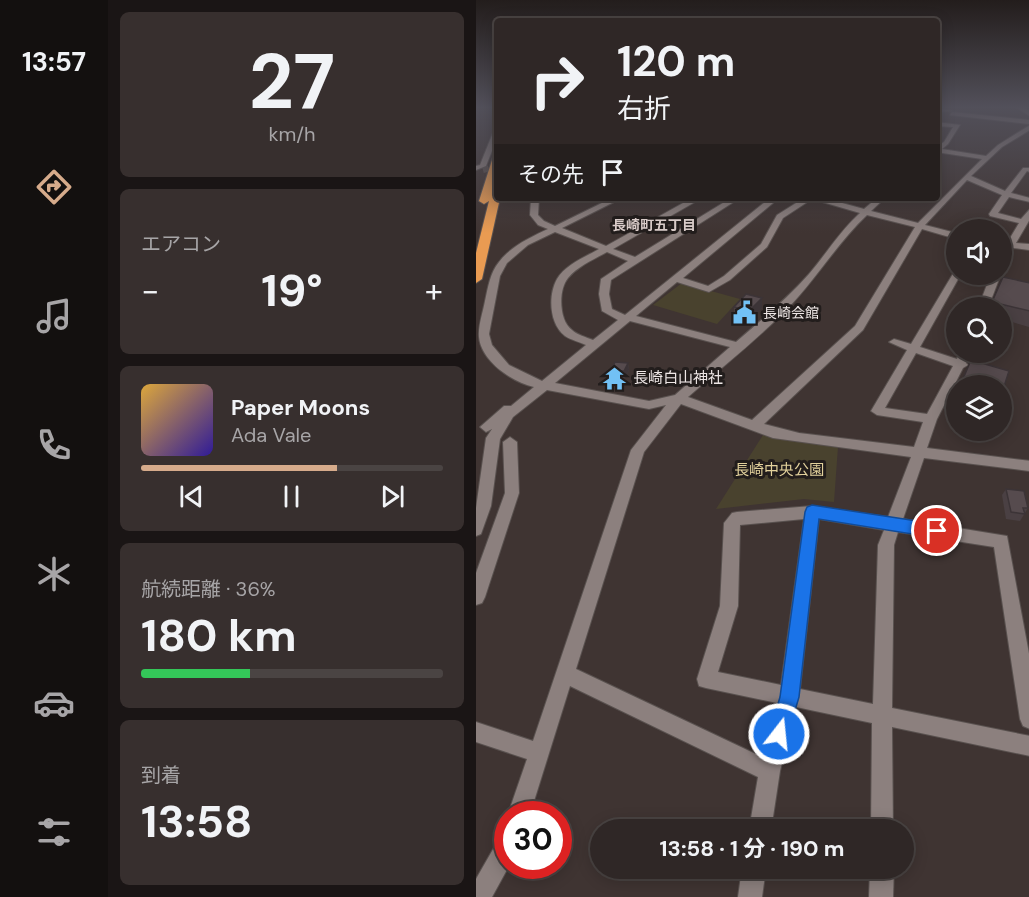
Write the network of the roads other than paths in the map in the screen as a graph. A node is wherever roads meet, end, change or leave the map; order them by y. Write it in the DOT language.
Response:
graph roads {
  1 [pos="489,150"];
  2 [pos="996,150"];
  3 [pos="940,151"];
  4 [pos="988,158"];
  5 [pos="494,168"];
  6 [pos="478,170"];
  7 [pos="1030,170"];
  8 [pos="966,177"];
  9 [pos="1008,195"];
  10 [pos="1030,200"];
  11 [pos="494,201"];
  12 [pos="536,201"];
  13 [pos="612,201"];
  14 [pos="693,201"];
  15 [pos="731,201"];
  16 [pos="771,201"];
  17 [pos="804,201"];
  18 [pos="825,201"];
  19 [pos="878,201"];
  20 [pos="1030,211"];
  21 [pos="866,213"];
  22 [pos="1023,222"];
  23 [pos="919,227"];
  24 [pos="555,229"];
  25 [pos="476,232"];
  26 [pos="946,234"];
  27 [pos="1012,236"];
  28 [pos="1012,246"];
  29 [pos="1030,247"];
  30 [pos="605,249"];
  31 [pos="635,261"];
  32 [pos="476,279"];
  33 [pos="676,279"];
  34 [pos="951,285"];
  35 [pos="627,318"];
  36 [pos="894,342"];
  37 [pos="595,345"];
  38 [pos="738,346"];
  39 [pos="914,349"];
  40 [pos="946,355"];
  41 [pos="961,363"];
  42 [pos="528,380"];
  43 [pos="545,385"];
  44 [pos="679,398"];
  45 [pos="931,419"];
  46 [pos="487,426"];
  47 [pos="754,426"];
  48 [pos="510,442"];
  49 [pos="920,451"];
  50 [pos="1030,466"];
  51 [pos="812,512"];
  52 [pos="894,524"];
  53 [pos="476,529"];
  54 [pos="476,597"];
  55 [pos="565,674"];
  56 [pos="789,697"];
  57 [pos="882,716"];
  58 [pos="1030,719"];
  59 [pos="476,732"];
  60 [pos="1030,746"];
  61 [pos="539,753"];
  62 [pos="769,771"];
  63 [pos="523,801"];
  64 [pos="762,819"];
  65 [pos="882,819"];
  66 [pos="494,870"];
  67 [pos="752,879"];
  68 [pos="881,879"];
  69 [pos="479,897"];
  70 [pos="750,897"];
  71 [pos="881,897"];
  1 -- 6 [label="street"];
  2 -- 4 [label="street"];
  3 -- 4 [label="street"];
  4 -- 8 [label="street"];
  5 -- 25 [label="highway"];
  7 -- 9 [label="street"];
  8 -- 9 [label="street"];
  8 -- 23 [label="street"];
  9 -- 10 [label="street"];
  9 -- 22 [label="street"];
  11 -- 32 [label="highway"];
  12 -- 24 [label="street"];
  13 -- 24 [label="street"];
  14 -- 30 [label="street"];
  15 -- 31 [label="street"];
  16 -- 33 [label="street"];
  17 -- 33 [label="street"];
  18 -- 21 [label="street"];
  19 -- 21 [label="street"];
  20 -- 22 [label="street"];
  21 -- 23 [label="street"];
  21 -- 38 [label="street"];
  22 -- 27 [label="street"];
  23 -- 26 [label="street"];
  23 -- 47 [label="street"];
  24 -- 30 [label="street"];
  24 -- 42 [label="street"];
  28 -- 29 [label="street"];
  30 -- 31 [label="street"];
  30 -- 37 [label="street"];
  31 -- 35 [label="street"];
  33 -- 35 [label="street"];
  34 -- 39 [label="street"];
  35 -- 37 [label="street"];
  35 -- 38 [label="street"];
  36 -- 39 [label="street"];
  37 -- 43 [label="street"];
  38 -- 44 [label="street"];
  39 -- 40 [label="street"];
  39 -- 45 [label="street"];
  41 -- 45 [label="street"];
  42 -- 43 [label="street"];
  42 -- 46 [label="street"];
  43 -- 44 [label="street"];
  43 -- 46 [label="street"];
  44 -- 47 [label="street"];
  44 -- 55 [label="street"];
  45 -- 49 [label="street"];
  46 -- 53 [label="street"];
  47 -- 49 [label="street"];
  48 -- 54 [label="street"];
  49 -- 50 [label="street"];
  49 -- 52 [label="street"];
  51 -- 52 [label="street"];
  51 -- 56 [label="street"];
  51 -- 56 [label="street"];
  52 -- 57 [label="street"];
  52 -- 58 [label="street"];
  55 -- 61 [label="street"];
  55 -- 62 [label="street"];
  56 -- 57 [label="street"];
  56 -- 62 [label="street"];
  57 -- 60 [label="street"];
  57 -- 65 [label="street"];
  59 -- 61 [label="street"];
  61 -- 63 [label="street"];
  62 -- 64 [label="street"];
  66 -- 69 [label="street"];
  67 -- 70 [label="street"];
  68 -- 71 [label="street"];
}
